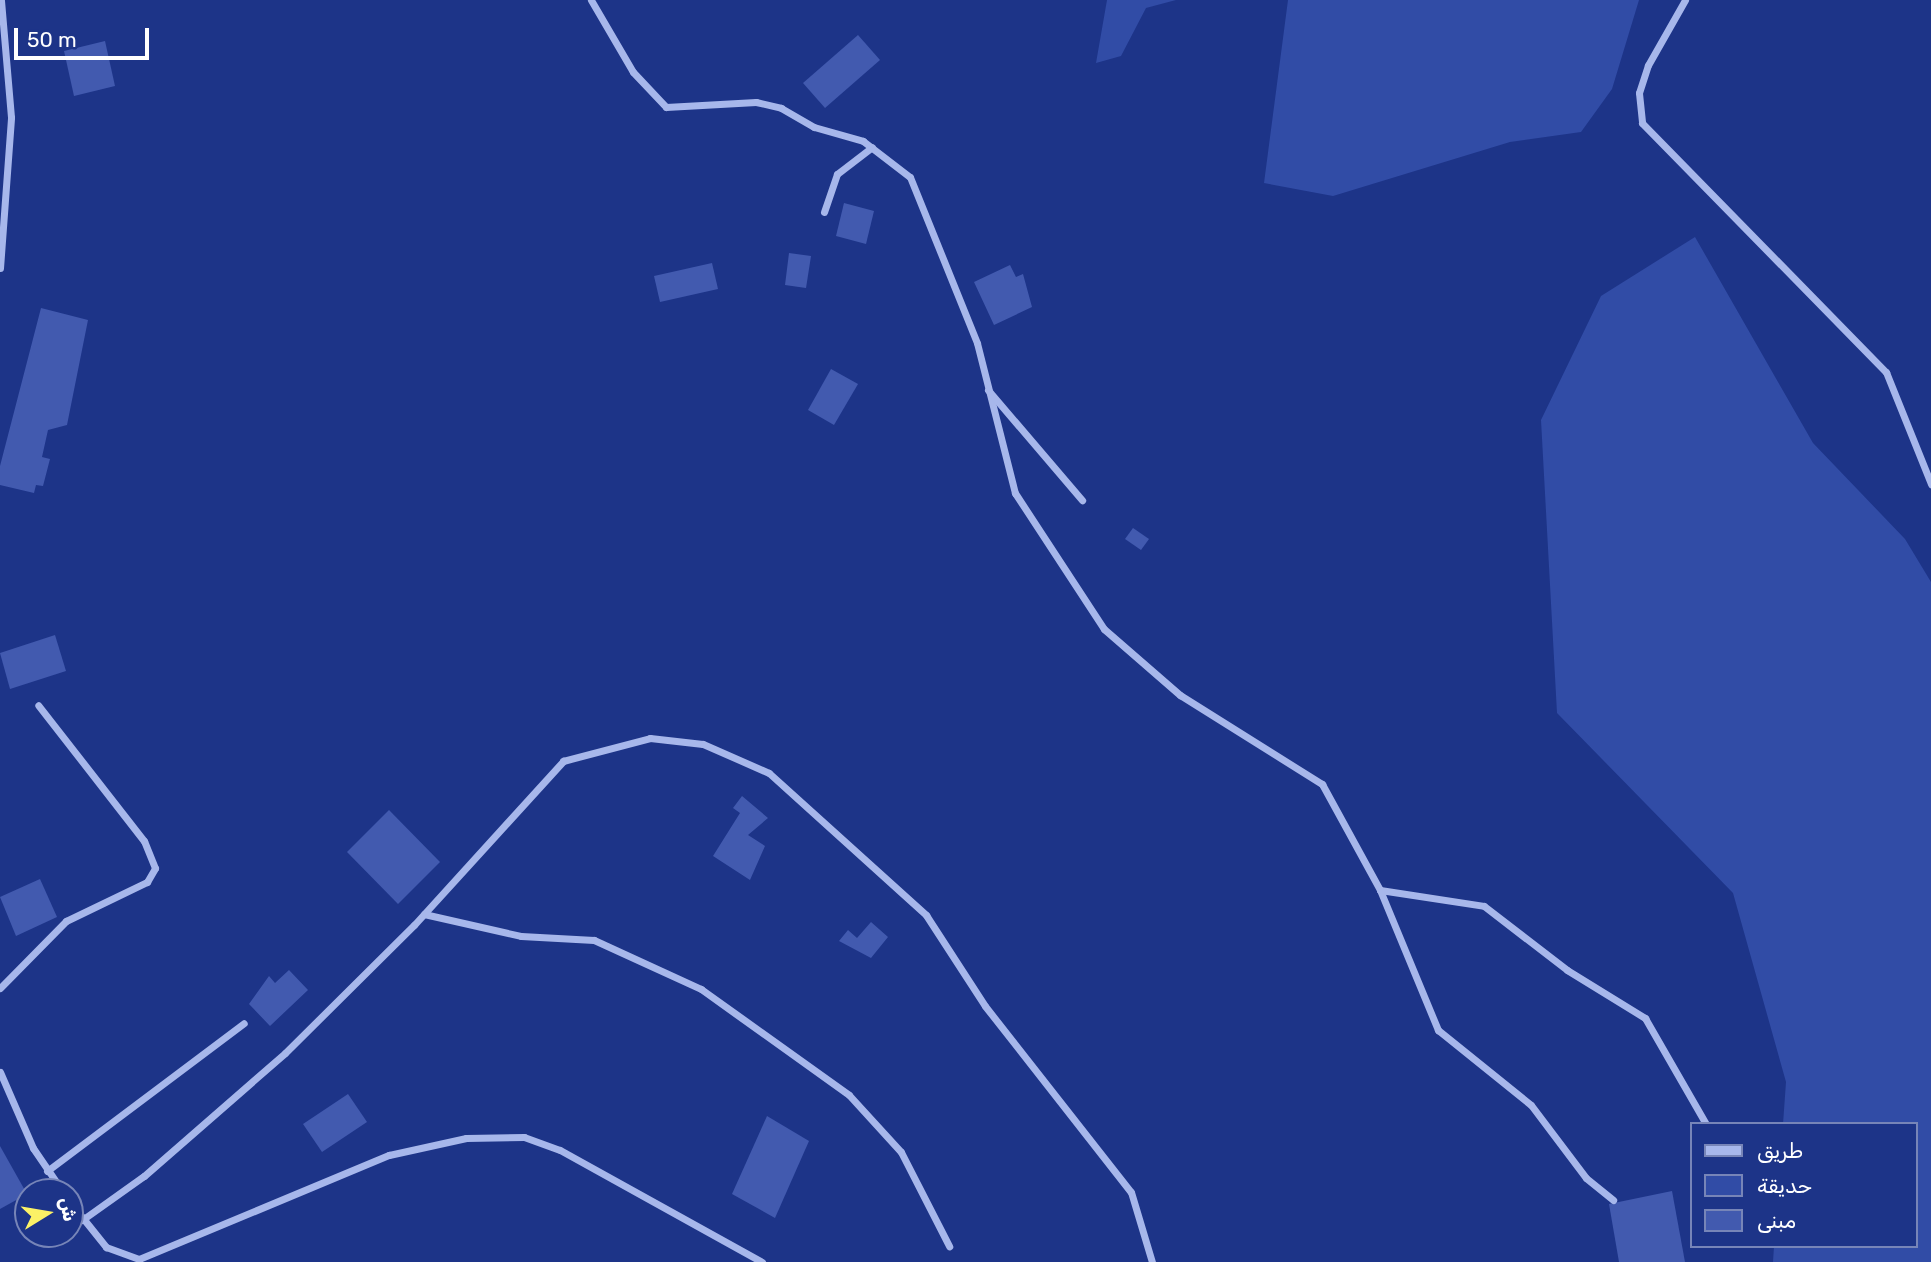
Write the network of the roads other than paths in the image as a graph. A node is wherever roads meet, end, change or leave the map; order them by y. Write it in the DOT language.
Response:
graph roads {
  1 [pos="1,0"];
  2 [pos="591,0"];
  3 [pos="1685,0"];
  4 [pos="872,147"];
  5 [pos="824,212"];
  6 [pos="0,268"];
  7 [pos="988,389"];
  8 [pos="1931,484"];
  9 [pos="1082,500"];
  10 [pos="38,705"];
  11 [pos="1380,890"];
  12 [pos="424,914"];
  13 [pos="0,988"];
  14 [pos="244,1023"];
  15 [pos="0,1072"];
  16 [pos="1705,1122"];
  17 [pos="47,1171"];
  18 [pos="52,1178"];
  19 [pos="1613,1200"];
  20 [pos="84,1219"];
  21 [pos="84,1222"];
  22 [pos="949,1246"];
  23 [pos="762,1262"];
  24 [pos="1152,1262"];
  1 -- 6 [label="street"];
  2 -- 4 [label="street"];
  3 -- 8 [label="street"];
  4 -- 5 [label="street"];
  4 -- 7 [label="street"];
  7 -- 9 [label="street"];
  7 -- 11 [label="street"];
  10 -- 13 [label="street"];
  11 -- 16 [label="street"];
  11 -- 19 [label="street"];
  12 -- 20 [label="street"];
  12 -- 22 [label="street"];
  12 -- 24 [label="street"];
  14 -- 17 [label="street"];
  15 -- 17 [label="street"];
  17 -- 18 [label="street"];
  21 -- 23 [label="street"];
}
